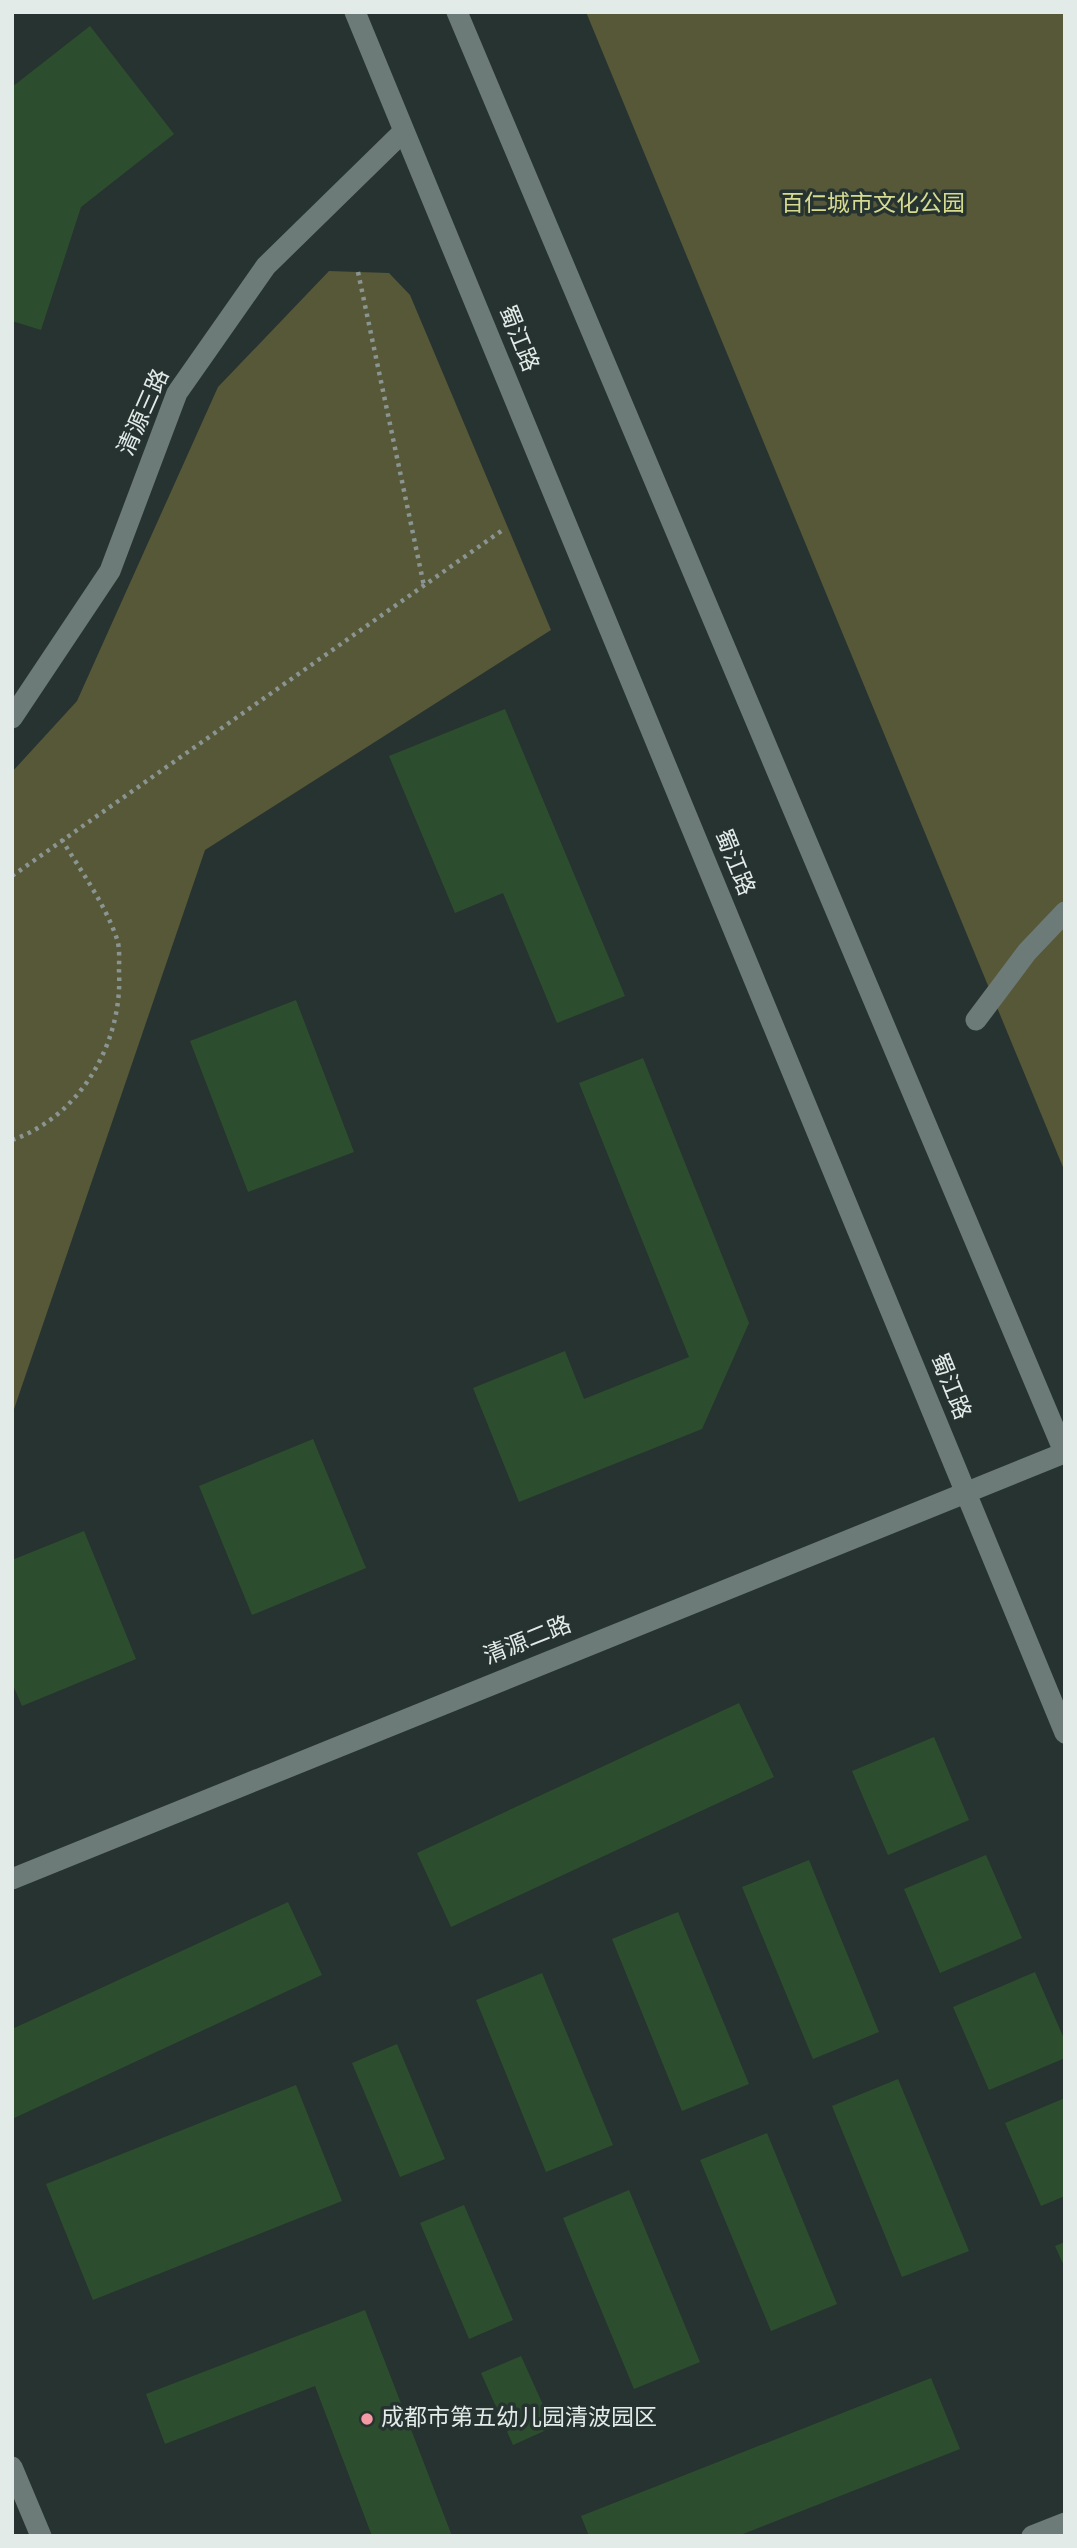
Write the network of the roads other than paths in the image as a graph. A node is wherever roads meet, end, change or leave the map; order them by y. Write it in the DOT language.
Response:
graph roads {
  1 [pos="355,12"];
  2 [pos="457,12"];
  3 [pos="403,132"];
  4 [pos="12,718"];
  5 [pos="1065,912"];
  6 [pos="975,1020"];
  7 [pos="1065,1454"];
  8 [pos="964,1493"];
  9 [pos="1065,1733"];
  10 [pos="12,1879"];
  11 [pos="12,2467"];
  12 [pos="1065,2523"];
  13 [pos="41,2536"];
  14 [pos="1032,2536"];
  1 -- 3 [label="street, 蜀江路"];
  2 -- 7 [label="street"];
  3 -- 4 [label="street, 清源三路"];
  3 -- 8 [label="street, 蜀江路"];
  5 -- 6 [label="street"];
  7 -- 8 [label="street, 清源二路"];
  8 -- 9 [label="street, 蜀江路"];
  8 -- 10 [label="street, 清源二路"];
  11 -- 13 [label="street"];
  12 -- 14 [label="street"];
}
